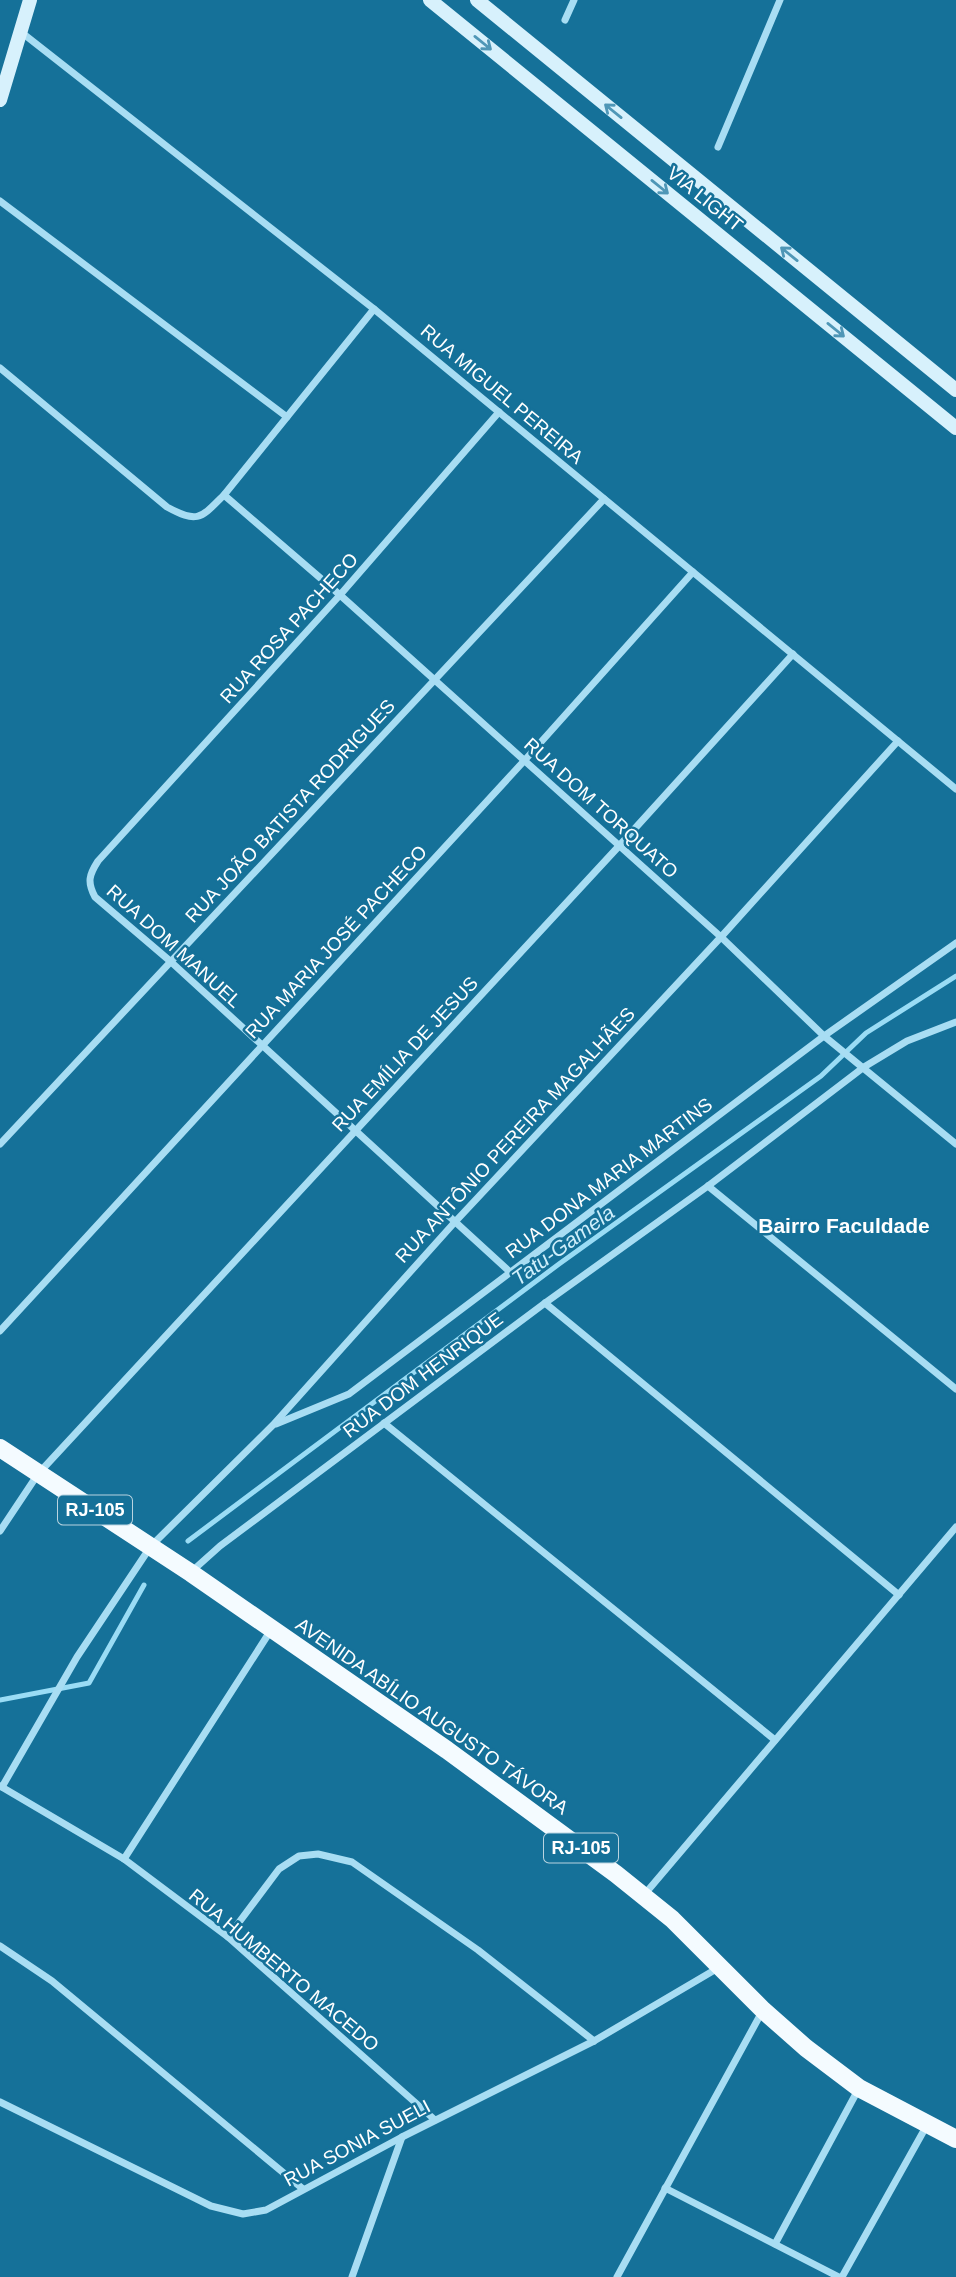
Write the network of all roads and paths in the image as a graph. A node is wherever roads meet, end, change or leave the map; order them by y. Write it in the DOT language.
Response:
graph roads {
  1 [pos="30,0"];
  2 [pos="430,0"];
  3 [pos="477,0"];
  4 [pos="574,0"];
  5 [pos="780,0"];
  6 [pos="565,20"];
  7 [pos="21,32"];
  8 [pos="0,100"];
  9 [pos="718,147"];
  10 [pos="0,201"];
  11 [pos="374,309"];
  12 [pos="0,368"];
  13 [pos="956,390"];
  14 [pos="499,412"];
  15 [pos="287,417"];
  16 [pos="956,428"];
  17 [pos="224,495"];
  18 [pos="604,499"];
  19 [pos="693,572"];
  20 [pos="340,595"];
  21 [pos="793,654"];
  22 [pos="435,680"];
  23 [pos="898,741"];
  24 [pos="524,761"];
  25 [pos="956,789"];
  26 [pos="619,846"];
  27 [pos="98,861"];
  28 [pos="721,937"];
  29 [pos="956,943"];
  30 [pos="170,961"];
  31 [pos="956,1022"];
  32 [pos="824,1036"];
  33 [pos="261,1046"];
  34 [pos="864,1067"];
  35 [pos="355,1131"];
  36 [pos="0,1144"];
  37 [pos="956,1144"];
  38 [pos="708,1186"];
  39 [pos="454,1223"];
  40 [pos="510,1272"];
  41 [pos="545,1303"];
  42 [pos="0,1331"];
  43 [pos="956,1389"];
  44 [pos="384,1423"];
  45 [pos="273,1425"];
  46 [pos="0,1448"];
  47 [pos="38,1474"];
  48 [pos="956,1527"];
  49 [pos="0,1531"];
  50 [pos="151,1546"];
  51 [pos="191,1573"];
  52 [pos="899,1595"];
  53 [pos="272,1628"];
  54 [pos="775,1740"];
  55 [pos="1,1787"];
  56 [pos="124,1859"];
  57 [pos="643,1896"];
  58 [pos="228,1937"];
  59 [pos="0,1947"];
  60 [pos="720,1966"];
  61 [pos="763,2010"];
  62 [pos="594,2041"];
  63 [pos="859,2088"];
  64 [pos="0,2102"];
  65 [pos="435,2120"];
  66 [pos="927,2124"];
  67 [pos="402,2137"];
  68 [pos="956,2139"];
  69 [pos="665,2188"];
  70 [pos="303,2189"];
  71 [pos="775,2244"];
  72 [pos="352,2277"];
  73 [pos="617,2277"];
  74 [pos="840,2277"];
  1 -- 7 [label="street"];
  2 -- 16 [label="street, VIA LIGHT, one-way"];
  13 -- 3 [label="street, VIA LIGHT, one-way"];
  4 -- 6 [label="street"];
  5 -- 9 [label="street"];
  7 -- 8 [label="street"];
  7 -- 11 [label="street, RUA MIGUEL PEREIRA"];
  10 -- 15 [label="street"];
  11 -- 14 [label="street, RUA MIGUEL PEREIRA"];
  11 -- 15 [label="street"];
  12 -- 17 [label="street"];
  14 -- 18 [label="street, RUA MIGUEL PEREIRA"];
  14 -- 20 [label="street, RUA ROSA PACHECO"];
  15 -- 17 [label="street"];
  17 -- 20 [label="street, RUA DOM TORQUATO"];
  18 -- 19 [label="street, RUA MIGUEL PEREIRA"];
  18 -- 22 [label="street, RUA JOÃO BATISTA RODRIGUES"];
  19 -- 21 [label="street, RUA MIGUEL PEREIRA"];
  19 -- 24 [label="street, RUA MARIA JOSÉ PACHECO"];
  20 -- 22 [label="street, RUA DOM TORQUATO"];
  20 -- 27 [label="street, RUA ROSA PACHECO"];
  21 -- 23 [label="street, RUA MIGUEL PEREIRA"];
  21 -- 26 [label="street, RUA EMÍLIA DE JESUS"];
  22 -- 24 [label="street, RUA DOM TORQUATO"];
  22 -- 30 [label="street, RUA JOÃO BATISTA RODRIGUES"];
  23 -- 25 [label="street, RUA MIGUEL PEREIRA"];
  23 -- 28 [label="street, RUA ANTÔNIO PEREIRA MAGALHÃES"];
  24 -- 26 [label="street, RUA DOM TORQUATO"];
  24 -- 33 [label="street, RUA MARIA JOSÉ PACHECO"];
  26 -- 28 [label="street, RUA DOM TORQUATO"];
  26 -- 35 [label="street, RUA EMÍLIA DE JESUS"];
  27 -- 30 [label="street, RUA DOM MANUEL"];
  28 -- 32 [label="street, RUA DOM TORQUATO"];
  28 -- 39 [label="street, RUA ANTÔNIO PEREIRA MAGALHÃES"];
  29 -- 32 [label="street, RUA DONA MARIA MARTINS"];
  30 -- 33 [label="street, RUA DOM MANUEL"];
  30 -- 36 [label="street, RUA JOÃO BATISTA RODRIGUES"];
  31 -- 34 [label="street, RUA DOM HENRIQUE"];
  32 -- 34 [label="street, RUA DOM TORQUATO"];
  32 -- 40 [label="street, RUA DONA MARIA MARTINS"];
  33 -- 35 [label="street, RUA DOM MANUEL"];
  33 -- 42 [label="street, RUA MARIA JOSÉ PACHECO"];
  34 -- 37 [label="street, RUA DOM TORQUATO"];
  34 -- 38 [label="street, RUA DOM HENRIQUE"];
  35 -- 39 [label="street, RUA DOM MANUEL"];
  35 -- 47 [label="street, RUA EMÍLIA DE JESUS"];
  38 -- 41 [label="street, RUA DOM HENRIQUE"];
  38 -- 43 [label="street"];
  39 -- 40 [label="street, RUA DOM MANUEL"];
  39 -- 45 [label="street, RUA ANTÔNIO PEREIRA MAGALHÃES"];
  40 -- 45 [label="street, RUA DONA MARIA MARTINS"];
  41 -- 44 [label="street, RUA DOM HENRIQUE"];
  41 -- 52 [label="street"];
  44 -- 51 [label="street, RUA DOM HENRIQUE"];
  44 -- 54 [label="street"];
  45 -- 50 [label="street, RUA ANTÔNIO PEREIRA MAGALHÃES"];
  46 -- 47 [label="main road, AVENIDA ABÍLIO AUGUSTO TÁVORA / RJ-105"];
  47 -- 49 [label="street, RUA EMÍLIA DE JESUS"];
  47 -- 50 [label="main road, AVENIDA ABÍLIO AUGUSTO TÁVORA / RJ-105"];
  48 -- 52 [label="street"];
  50 -- 51 [label="main road, AVENIDA ABÍLIO AUGUSTO TÁVORA / RJ-105"];
  50 -- 55 [label="street, RUA ANTÔNIO PEREIRA MAGALHÃES"];
  51 -- 53 [label="main road, AVENIDA ABÍLIO AUGUSTO TÁVORA / RJ-105"];
  52 -- 54 [label="street"];
  53 -- 56 [label="street"];
  53 -- 57 [label="main road, AVENIDA ABÍLIO AUGUSTO TÁVORA / RJ-105"];
  54 -- 57 [label="street"];
  55 -- 56 [label="street, RUA HUMBERTO MACEDO"];
  56 -- 58 [label="street, RUA HUMBERTO MACEDO"];
  57 -- 60 [label="main road, AVENIDA ABÍLIO AUGUSTO TÁVORA / RJ-105"];
  58 -- 62 [label="street"];
  58 -- 65 [label="street, RUA HUMBERTO MACEDO"];
  59 -- 70 [label="street"];
  60 -- 61 [label="main road, AVENIDA ABÍLIO AUGUSTO TÁVORA / RJ-105"];
  60 -- 62 [label="street, RUA SONIA SUELI"];
  61 -- 63 [label="main road, AVENIDA ABÍLIO AUGUSTO TÁVORA / RJ-105"];
  61 -- 69 [label="street"];
  62 -- 65 [label="street, RUA SONIA SUELI"];
  63 -- 66 [label="main road, AVENIDA ABÍLIO AUGUSTO TÁVORA / RJ-105"];
  63 -- 71 [label="street"];
  64 -- 70 [label="street, RUA SONIA SUELI"];
  65 -- 67 [label="street, RUA SONIA SUELI"];
  66 -- 68 [label="main road, AVENIDA ABÍLIO AUGUSTO TÁVORA / RJ-105"];
  66 -- 74 [label="street"];
  67 -- 70 [label="street, RUA SONIA SUELI"];
  67 -- 72 [label="street"];
  69 -- 71 [label="street"];
  69 -- 73 [label="street"];
  71 -- 74 [label="street"];
}
